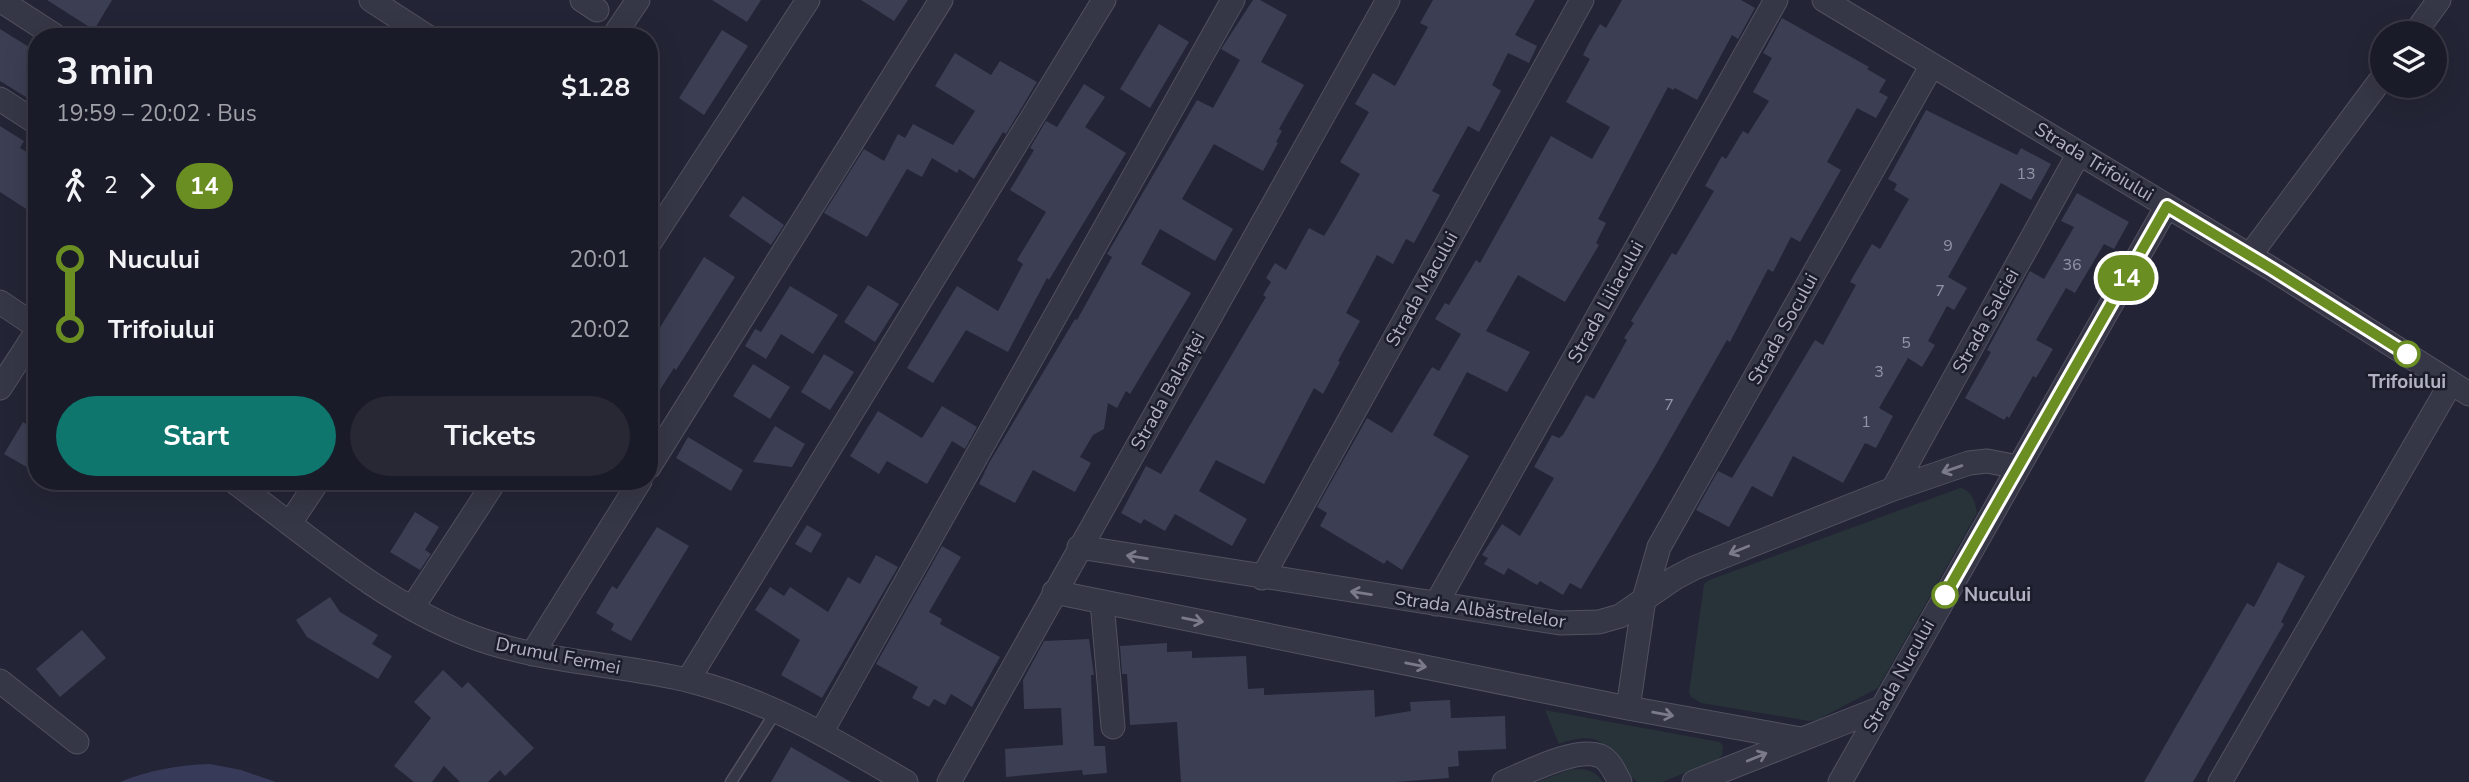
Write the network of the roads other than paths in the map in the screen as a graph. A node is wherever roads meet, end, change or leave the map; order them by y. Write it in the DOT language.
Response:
graph roads {
  1 [pos="0,0"];
  2 [pos="371,0"];
  3 [pos="638,0"];
  4 [pos="808,0"];
  5 [pos="941,0"];
  6 [pos="1104,0"];
  7 [pos="1233,0"];
  8 [pos="1388,0"];
  9 [pos="1581,0"];
  10 [pos="1776,0"];
  11 [pos="1824,0"];
  12 [pos="2439,0"];
  13 [pos="2424,21"];
  14 [pos="43,28"];
  15 [pos="414,28"];
  16 [pos="619,28"];
  17 [pos="1932,65"];
  18 [pos="2370,94"];
  19 [pos="0,99"];
  20 [pos="28,117"];
  21 [pos="2079,153"];
  22 [pos="2167,206"];
  23 [pos="658,230"];
  24 [pos="2250,255"];
  25 [pos="0,302"];
  26 [pos="28,322"];
  27 [pos="28,343"];
  28 [pos="0,388"];
  29 [pos="2460,388"];
  30 [pos="658,453"];
  31 [pos="2018,467"];
  32 [pos="1893,489"];
  33 [pos="245,490"];
  34 [pos="312,490"];
  35 [pos="489,490"];
  36 [pos="634,490"];
  37 [pos="290,523"];
  38 [pos="1079,548"];
  39 [pos="1262,578"];
  40 [pos="1054,593"];
  41 [pos="1644,599"];
  42 [pos="1102,602"];
  43 [pos="1436,604"];
  44 [pos="412,608"];
  45 [pos="532,654"];
  46 [pos="688,680"];
  47 [pos="0,681"];
  48 [pos="1628,708"];
  49 [pos="1881,708"];
  50 [pos="777,710"];
  51 [pos="1113,727"];
  52 [pos="821,733"];
  53 [pos="1801,739"];
  54 [pos="77,742"];
  55 [pos="731,782"];
  56 [pos="906,782"];
  57 [pos="949,782"];
  58 [pos="1504,782"];
  59 [pos="1620,782"];
  60 [pos="1694,782"];
  61 [pos="1840,782"];
  62 [pos="2220,782"];
  1 -- 14 [label="street"];
  2 -- 15 [label="street"];
  3 -- 16 [label="street"];
  4 -- 23 [label="street"];
  5 -- 30 [label="street"];
  6 -- 46 [label="street"];
  7 -- 52 [label="street"];
  8 -- 38 [label="street, Strada Balanței"];
  9 -- 39 [label="street, Strada Macului"];
  10 -- 43 [label="street, Strada Liliacului"];
  11 -- 17 [label="street, Strada Trifoiului"];
  12 -- 13 [label="street"];
  17 -- 21 [label="street, Strada Trifoiului"];
  17 -- 41 [label="street, Strada Socului"];
  18 -- 24 [label="street"];
  19 -- 20 [label="street"];
  21 -- 22 [label="street, Strada Trifoiului"];
  21 -- 32 [label="street, Strada Salciei"];
  22 -- 24 [label="street, Strada Trifoiului"];
  22 -- 31 [label="street, Strada Nucului"];
  24 -- 29 [label="street, Strada Trifoiului"];
  25 -- 26 [label="street"];
  27 -- 28 [label="street"];
  29 -- 62 [label="street"];
  31 -- 32 [label="street, Strada Albăstrelelor, one-way"];
  31 -- 49 [label="street, Strada Nucului"];
  32 -- 41 [label="street, Strada Albăstrelelor, one-way"];
  33 -- 37 [label="street, Drumul Fermei"];
  34 -- 37 [label="street"];
  35 -- 44 [label="street"];
  36 -- 45 [label="street"];
  37 -- 44 [label="street, Drumul Fermei"];
  39 -- 38 [label="street, Strada Albăstrelelor, one-way"];
  38 -- 40 [label="street, Strada Balanței"];
  43 -- 39 [label="street, Strada Albăstrelelor, one-way"];
  40 -- 42 [label="street"];
  40 -- 57 [label="street, Strada Balanței"];
  41 -- 43 [label="street, Strada Albăstrelelor"];
  41 -- 48 [label="street, Strada Socului"];
  42 -- 48 [label="street, one-way"];
  42 -- 51 [label="street"];
  44 -- 45 [label="street, Drumul Fermei"];
  45 -- 46 [label="street, Drumul Fermei"];
  46 -- 50 [label="street, Drumul Fermei"];
  47 -- 54 [label="street"];
  48 -- 53 [label="street, one-way"];
  49 -- 53 [label="street"];
  49 -- 61 [label="street, Strada Nucului"];
  50 -- 52 [label="street, Drumul Fermei"];
  50 -- 55 [label="lane"];
  52 -- 56 [label="street, Drumul Fermei"];
  60 -- 53 [label="street, one-way"];
  58 -- 59 [label="street"];
}
